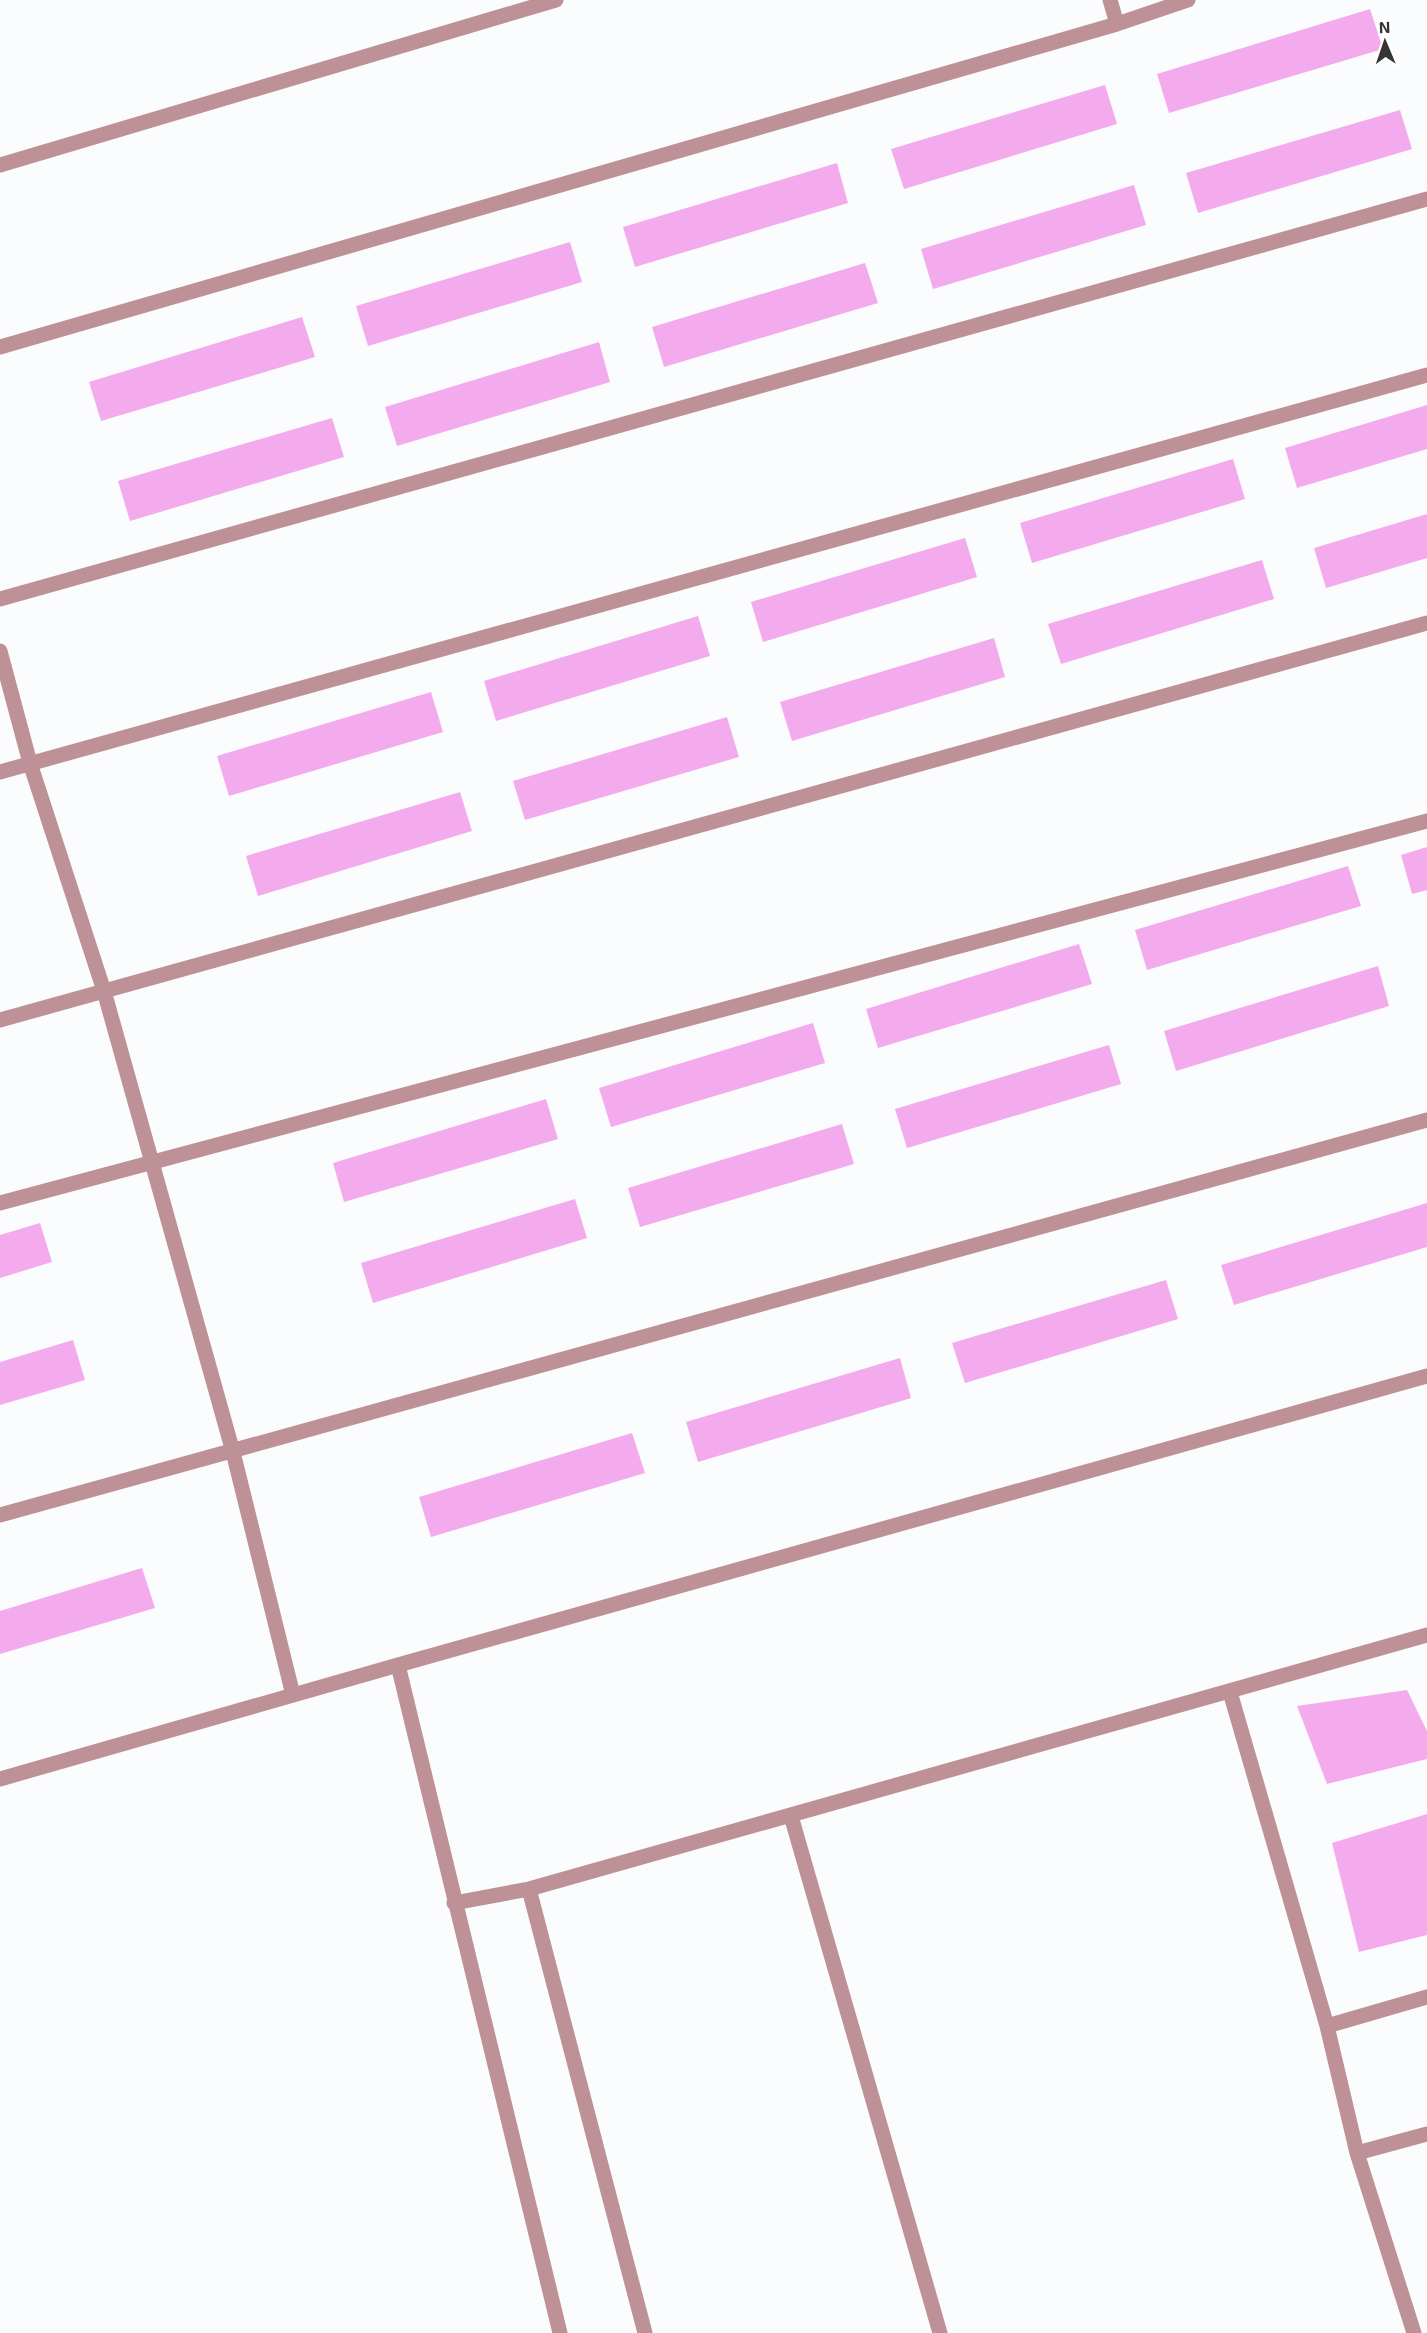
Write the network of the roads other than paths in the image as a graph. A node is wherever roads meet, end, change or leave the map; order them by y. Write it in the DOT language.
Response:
graph roads {
  1 [pos="556,0"];
  2 [pos="1110,0"];
  3 [pos="1188,0"];
  4 [pos="1116,24"];
  5 [pos="0,165"];
  6 [pos="1427,199"];
  7 [pos="0,348"];
  8 [pos="1427,375"];
  9 [pos="0,599"];
  10 [pos="1427,623"];
  11 [pos="0,651"];
  12 [pos="30,763"];
  13 [pos="0,771"];
  14 [pos="1427,821"];
  15 [pos="104,991"];
  16 [pos="0,1020"];
  17 [pos="1427,1120"];
  18 [pos="151,1162"];
  19 [pos="0,1203"];
  20 [pos="1427,1376"];
  21 [pos="233,1452"];
  22 [pos="0,1515"];
  23 [pos="1427,1635"];
  24 [pos="398,1665"];
  25 [pos="1230,1692"];
  26 [pos="293,1695"];
  27 [pos="0,1779"];
  28 [pos="791,1816"];
  29 [pos="529,1889"];
  30 [pos="454,1903"];
  31 [pos="1427,1997"];
  32 [pos="1327,2026"];
  33 [pos="1427,2134"];
  34 [pos="1358,2153"];
  35 [pos="560,2333"];
  36 [pos="645,2333"];
  37 [pos="940,2333"];
  38 [pos="1414,2333"];
  1 -- 5 [label="street"];
  2 -- 4 [label="street"];
  3 -- 4 [label="street"];
  4 -- 7 [label="street"];
  6 -- 9 [label="street"];
  8 -- 12 [label="street"];
  10 -- 15 [label="street"];
  11 -- 12 [label="street"];
  12 -- 13 [label="street"];
  12 -- 15 [label="street"];
  14 -- 18 [label="street"];
  15 -- 16 [label="street"];
  15 -- 18 [label="street"];
  17 -- 21 [label="street"];
  18 -- 19 [label="street"];
  18 -- 21 [label="street"];
  20 -- 24 [label="street"];
  21 -- 22 [label="street"];
  21 -- 26 [label="street"];
  23 -- 25 [label="street"];
  24 -- 26 [label="street"];
  24 -- 30 [label="street"];
  25 -- 28 [label="street"];
  25 -- 32 [label="street"];
  26 -- 27 [label="street"];
  28 -- 29 [label="street"];
  28 -- 37 [label="street"];
  29 -- 30 [label="street"];
  29 -- 36 [label="street"];
  30 -- 35 [label="street"];
  31 -- 32 [label="street"];
  32 -- 34 [label="street"];
  33 -- 34 [label="street"];
  34 -- 38 [label="street"];
}
